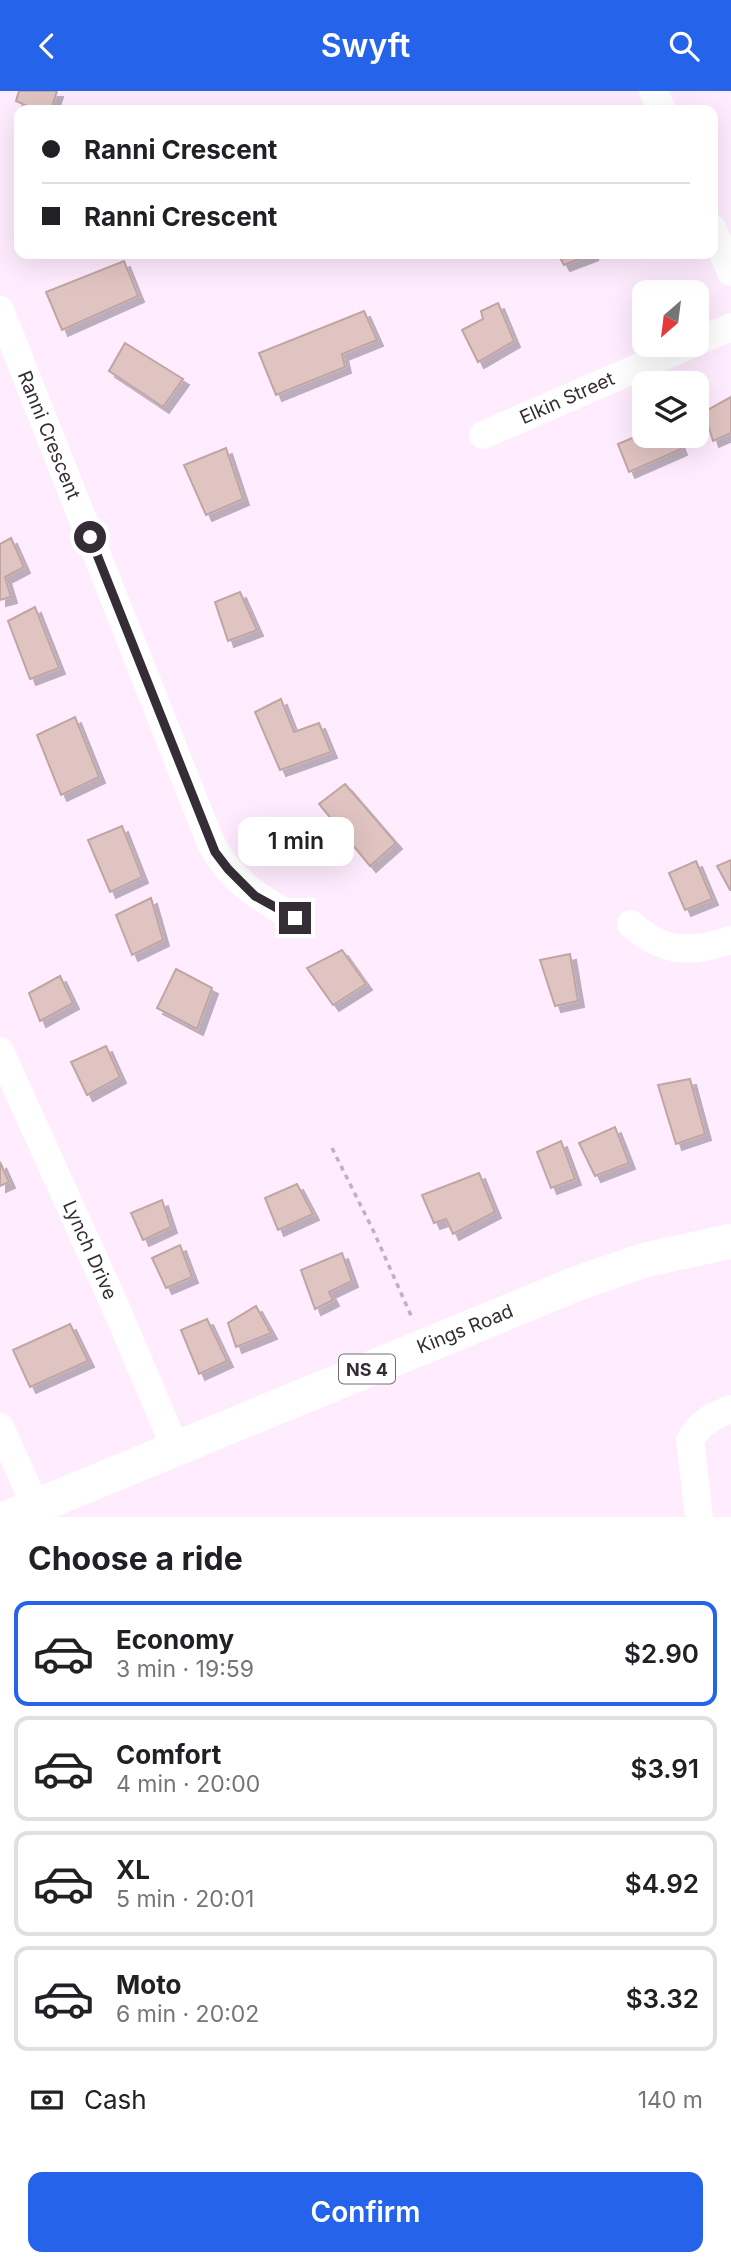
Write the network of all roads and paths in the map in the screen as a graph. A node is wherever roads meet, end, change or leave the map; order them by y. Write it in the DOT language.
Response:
graph roads {
  1 [pos="718,242"];
  2 [pos="731,272"];
  3 [pos="0,310"];
  4 [pos="731,327"];
  5 [pos="709,336"];
  6 [pos="663,357"];
  7 [pos="483,435"];
  8 [pos="295,918"];
  9 [pos="631,925"];
  10 [pos="731,940"];
  11 [pos="0,1051"];
  12 [pos="332,1147"];
  13 [pos="731,1241"];
  14 [pos="429,1343"];
  15 [pos="731,1409"];
  16 [pos="0,1427"];
  17 [pos="176,1450"];
  18 [pos="23,1512"];
  19 [pos="699,1517"];
  1 -- 2 [label="street"];
  3 -- 8 [label="street, Ranni Crescent"];
  4 -- 5 [label="street"];
  6 -- 7 [label="street, Elkin Street"];
  9 -- 10 [label="street"];
  11 -- 17 [label="street, Lynch Drive"];
  12 -- 14 [label="path"];
  13 -- 14 [label="main road, Kings Road / NS 4"];
  14 -- 17 [label="main road, Kings Road / NS 4"];
  15 -- 19 [label="street"];
  16 -- 18 [label="street"];
  17 -- 18 [label="main road, Kings Road / NS 4"];
}
